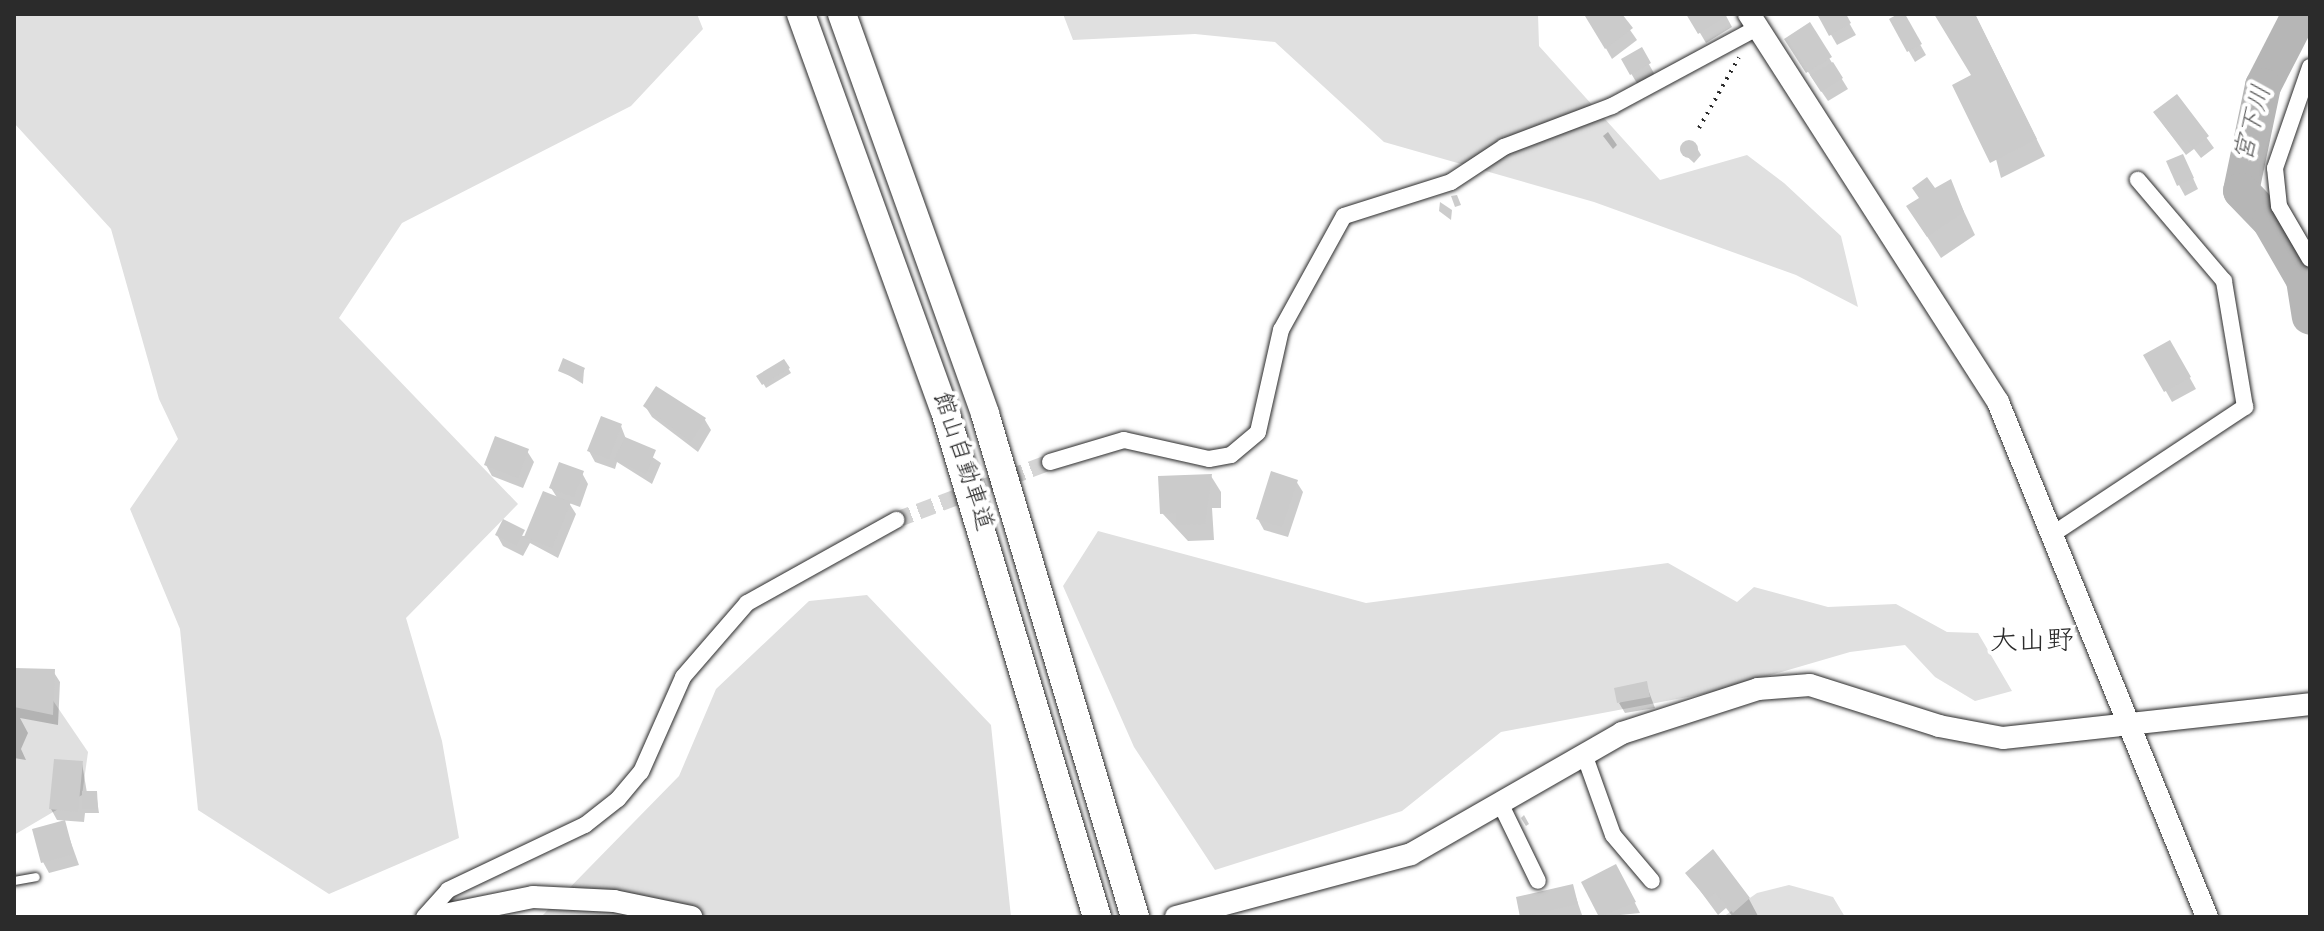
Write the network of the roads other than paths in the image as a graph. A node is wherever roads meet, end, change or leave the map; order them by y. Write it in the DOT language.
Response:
graph roads {
  1 [pos="801,14"];
  2 [pos="842,14"];
  3 [pos="1751,18"];
  4 [pos="2310,67"];
  5 [pos="2138,180"];
  6 [pos="2310,259"];
  7 [pos="1050,462"];
  8 [pos="896,520"];
  9 [pos="2056,532"];
  10 [pos="2310,704"];
  11 [pos="2130,721"];
  12 [pos="1584,754"];
  13 [pos="1502,807"];
  14 [pos="36,877"];
  15 [pos="14,881"];
  16 [pos="1538,881"];
  17 [pos="1652,881"];
  18 [pos="424,917"];
  19 [pos="434,917"];
  20 [pos="691,917"];
  21 [pos="1097,917"];
  22 [pos="1135,917"];
  23 [pos="1176,917"];
  24 [pos="2207,917"];
  1 -- 21 [label="highway, 館山自動車道"];
  2 -- 22 [label="highway, 館山自動車道"];
  3 -- 7 [label="street"];
  3 -- 9 [label="street"];
  4 -- 6 [label="street"];
  5 -- 9 [label="street"];
  8 -- 18 [label="street"];
  9 -- 11 [label="street"];
  10 -- 11 [label="street"];
  11 -- 12 [label="street"];
  11 -- 24 [label="street"];
  12 -- 13 [label="street"];
  12 -- 17 [label="street"];
  13 -- 16 [label="street"];
  13 -- 23 [label="street"];
  14 -- 15 [label="lane"];
  19 -- 20 [label="street"];
}
